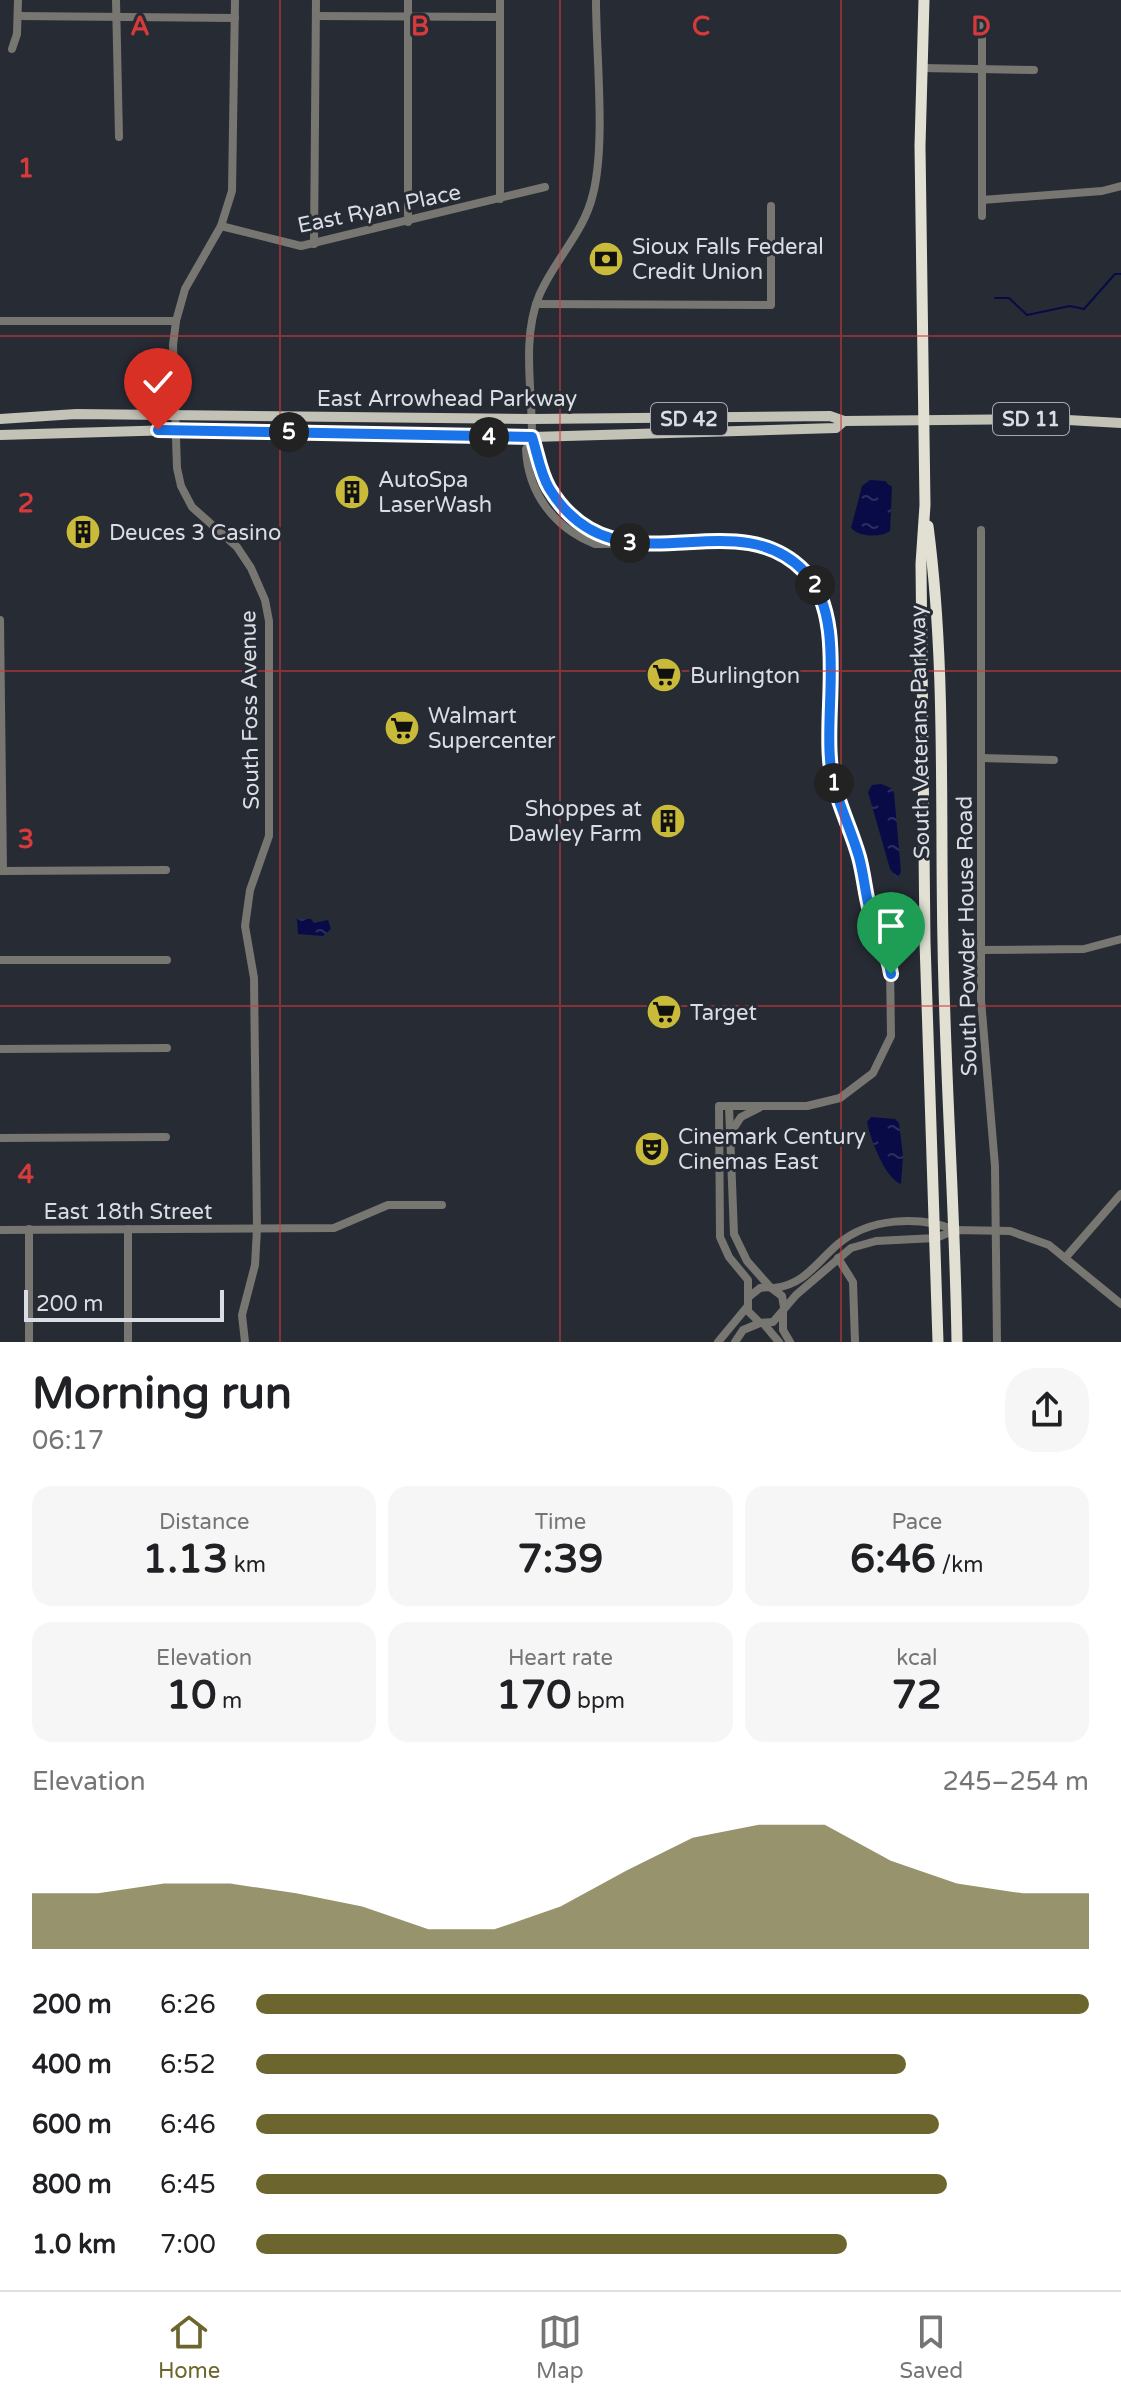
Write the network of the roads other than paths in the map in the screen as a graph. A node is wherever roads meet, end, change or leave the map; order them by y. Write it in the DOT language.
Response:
graph roads {
  1 [pos="18,0"];
  2 [pos="116,0"];
  3 [pos="235,0"];
  4 [pos="316,0"];
  5 [pos="408,0"];
  6 [pos="500,0"];
  7 [pos="596,0"];
  8 [pos="927,0"];
  9 [pos="18,16"];
  10 [pos="316,16"];
  11 [pos="116,17"];
  12 [pos="408,17"];
  13 [pos="500,17"];
  14 [pos="235,18"];
  15 [pos="982,19"];
  16 [pos="12,49"];
  17 [pos="922,68"];
  18 [pos="982,68"];
  19 [pos="1034,70"];
  20 [pos="119,137"];
  21 [pos="1121,186"];
  22 [pos="545,187"];
  23 [pos="500,199"];
  24 [pos="982,200"];
  25 [pos="771,206"];
  26 [pos="982,216"];
  27 [pos="408,222"];
  28 [pos="221,226"];
  29 [pos="314,244"];
  30 [pos="536,304"];
  31 [pos="0,321"];
  32 [pos="176,321"];
  33 [pos="176,415"];
  34 [pos="0,419"];
  35 [pos="532,419"];
  36 [pos="925,420"];
  37 [pos="844,421"];
  38 [pos="1121,423"];
  39 [pos="175,430"];
  40 [pos="0,435"];
  41 [pos="532,439"];
  42 [pos="925,505"];
  43 [pos="981,530"];
  44 [pos="625,543"];
  45 [pos="0,620"];
  46 [pos="981,758"];
  47 [pos="1054,760"];
  48 [pos="166,870"];
  49 [pos="1,871"];
  50 [pos="1121,939"];
  51 [pos="981,950"];
  52 [pos="0,960"];
  53 [pos="167,960"];
  54 [pos="167,1048"];
  55 [pos="0,1049"];
  56 [pos="729,1106"];
  57 [pos="771,1106"];
  58 [pos="166,1137"];
  59 [pos="0,1138"];
  60 [pos="728,1145"];
  61 [pos="1121,1194"];
  62 [pos="442,1205"];
  63 [pos="936,1222"];
  64 [pos="29,1229"];
  65 [pos="128,1229"];
  66 [pos="257,1229"];
  67 [pos="0,1230"];
  68 [pos="955,1230"];
  69 [pos="996,1230"];
  70 [pos="936,1238"];
  71 [pos="1066,1257"];
  72 [pos="838,1258"];
  73 [pos="772,1288"];
  74 [pos="748,1301"];
  75 [pos="1121,1304"];
  76 [pos="784,1310"];
  77 [pos="761,1323"];
  78 [pos="29,1342"];
  79 [pos="128,1342"];
  80 [pos="245,1342"];
  81 [pos="718,1342"];
  82 [pos="735,1342"];
  83 [pos="779,1342"];
  84 [pos="790,1342"];
  85 [pos="855,1342"];
  86 [pos="938,1342"];
  87 [pos="957,1342"];
  88 [pos="997,1342"];
  1 -- 9 [label="street"];
  2 -- 11 [label="street"];
  3 -- 14 [label="street, South Foss Avenue"];
  4 -- 10 [label="street"];
  5 -- 12 [label="street"];
  6 -- 13 [label="street"];
  7 -- 30 [label="street"];
  8 -- 17 [label="highway, South Veterans Parkway"];
  9 -- 11 [label="street"];
  9 -- 16 [label="street"];
  10 -- 12 [label="street"];
  10 -- 29 [label="street"];
  11 -- 14 [label="street"];
  11 -- 20 [label="street"];
  12 -- 13 [label="street"];
  12 -- 27 [label="street"];
  13 -- 23 [label="street"];
  14 -- 28 [label="street, South Foss Avenue"];
  15 -- 18 [label="street"];
  17 -- 18 [label="street"];
  17 -- 36 [label="highway, South Veterans Parkway"];
  18 -- 19 [label="street"];
  18 -- 24 [label="street"];
  21 -- 24 [label="street"];
  22 -- 23 [label="street, East Ryan Place"];
  23 -- 27 [label="street, East Ryan Place"];
  24 -- 26 [label="street"];
  25 -- 30 [label="street"];
  27 -- 29 [label="street, East Ryan Place"];
  28 -- 29 [label="street, East Ryan Place"];
  28 -- 32 [label="street, South Foss Avenue"];
  30 -- 35 [label="street"];
  31 -- 32 [label="street"];
  32 -- 33 [label="street, South Foss Avenue"];
  33 -- 34 [label="main road, East Arrowhead Parkway / SD 42"];
  33 -- 35 [label="main road, East Arrowhead Parkway / SD 42"];
  33 -- 39 [label="street, South Foss Avenue"];
  35 -- 37 [label="main road, East Arrowhead Parkway / SD 42"];
  35 -- 41 [label="street"];
  36 -- 37 [label="main road, East Arrowhead Parkway / SD 42"];
  36 -- 38 [label="main road, East Arrowhead Parkway / SD 11"];
  36 -- 42 [label="highway, South Veterans Parkway"];
  37 -- 41 [label="main road, East Arrowhead Parkway / SD 42"];
  39 -- 40 [label="main road, East Arrowhead Parkway / SD 42"];
  39 -- 41 [label="main road, East Arrowhead Parkway / SD 42"];
  39 -- 66 [label="street, South Foss Avenue"];
  41 -- 44 [label="street"];
  41 -- 44 [label="street"];
  42 -- 63 [label="highway, South Veterans Parkway"];
  42 -- 68 [label="highway, South Veterans Parkway"];
  43 -- 46 [label="street, South Powder House Road"];
  44 -- 57 [label="street"];
  45 -- 49 [label="street"];
  46 -- 47 [label="street"];
  46 -- 51 [label="street, South Powder House Road"];
  48 -- 49 [label="street"];
  50 -- 51 [label="street"];
  51 -- 69 [label="street, South Powder House Road"];
  52 -- 53 [label="street"];
  54 -- 55 [label="street"];
  56 -- 57 [label="street"];
  56 -- 60 [label="street"];
  56 -- 74 [label="street"];
  57 -- 60 [label="street"];
  58 -- 59 [label="street"];
  60 -- 73 [label="street"];
  61 -- 71 [label="street"];
  62 -- 66 [label="street, East 18th Street"];
  63 -- 68 [label="street"];
  63 -- 70 [label="highway, South Veterans Parkway"];
  63 -- 73 [label="street"];
  64 -- 65 [label="street, East 18th Street"];
  64 -- 67 [label="street, East 18th Street"];
  64 -- 78 [label="street"];
  65 -- 66 [label="street, East 18th Street"];
  65 -- 79 [label="street"];
  66 -- 80 [label="street, South Foss Avenue"];
  68 -- 69 [label="street"];
  68 -- 70 [label="street"];
  68 -- 87 [label="highway, South Veterans Parkway"];
  69 -- 71 [label="street"];
  69 -- 88 [label="street, South Powder House Road"];
  70 -- 72 [label="street"];
  70 -- 86 [label="highway, South Veterans Parkway"];
  71 -- 75 [label="street"];
  72 -- 76 [label="street"];
  72 -- 85 [label="street"];
  73 -- 74 [label="street"];
  73 -- 76 [label="street"];
  74 -- 77 [label="street"];
  74 -- 81 [label="street"];
  76 -- 77 [label="street"];
  76 -- 84 [label="street"];
  77 -- 82 [label="street"];
  77 -- 83 [label="street"];
}
